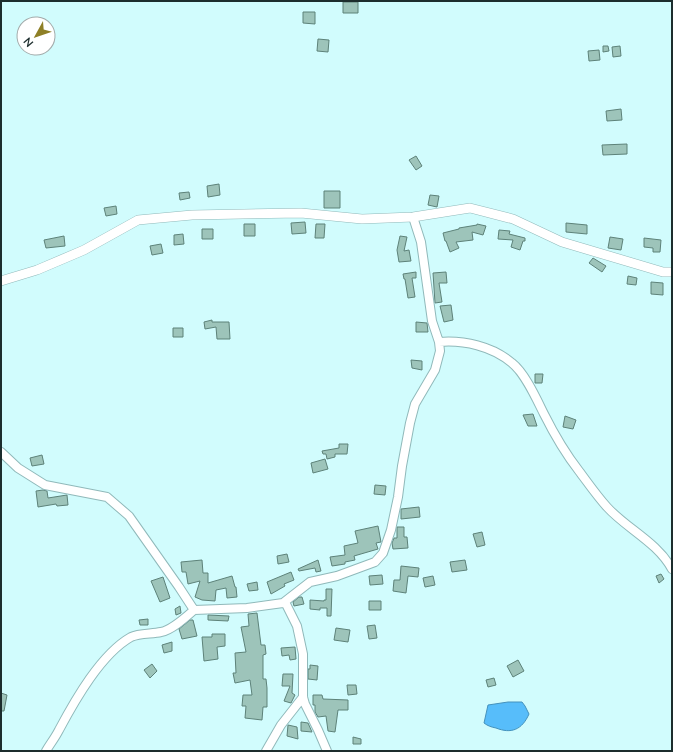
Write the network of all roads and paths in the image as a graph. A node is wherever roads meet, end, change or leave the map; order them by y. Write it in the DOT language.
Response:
graph roads {
  1 [pos="412,217"];
  2 [pos="672,272"];
  3 [pos="1,281"];
  4 [pos="439,342"];
  5 [pos="1,452"];
  6 [pos="672,569"];
  7 [pos="285,602"];
  8 [pos="194,610"];
  9 [pos="303,697"];
  10 [pos="46,751"];
  11 [pos="266,751"];
  12 [pos="327,751"];
  1 -- 2 [label="street"];
  1 -- 3 [label="street"];
  1 -- 4 [label="street"];
  4 -- 6 [label="street"];
  4 -- 7 [label="street"];
  5 -- 8 [label="street"];
  7 -- 8 [label="street"];
  7 -- 9 [label="street"];
  8 -- 10 [label="street"];
  9 -- 11 [label="street"];
  9 -- 12 [label="street"];
}
